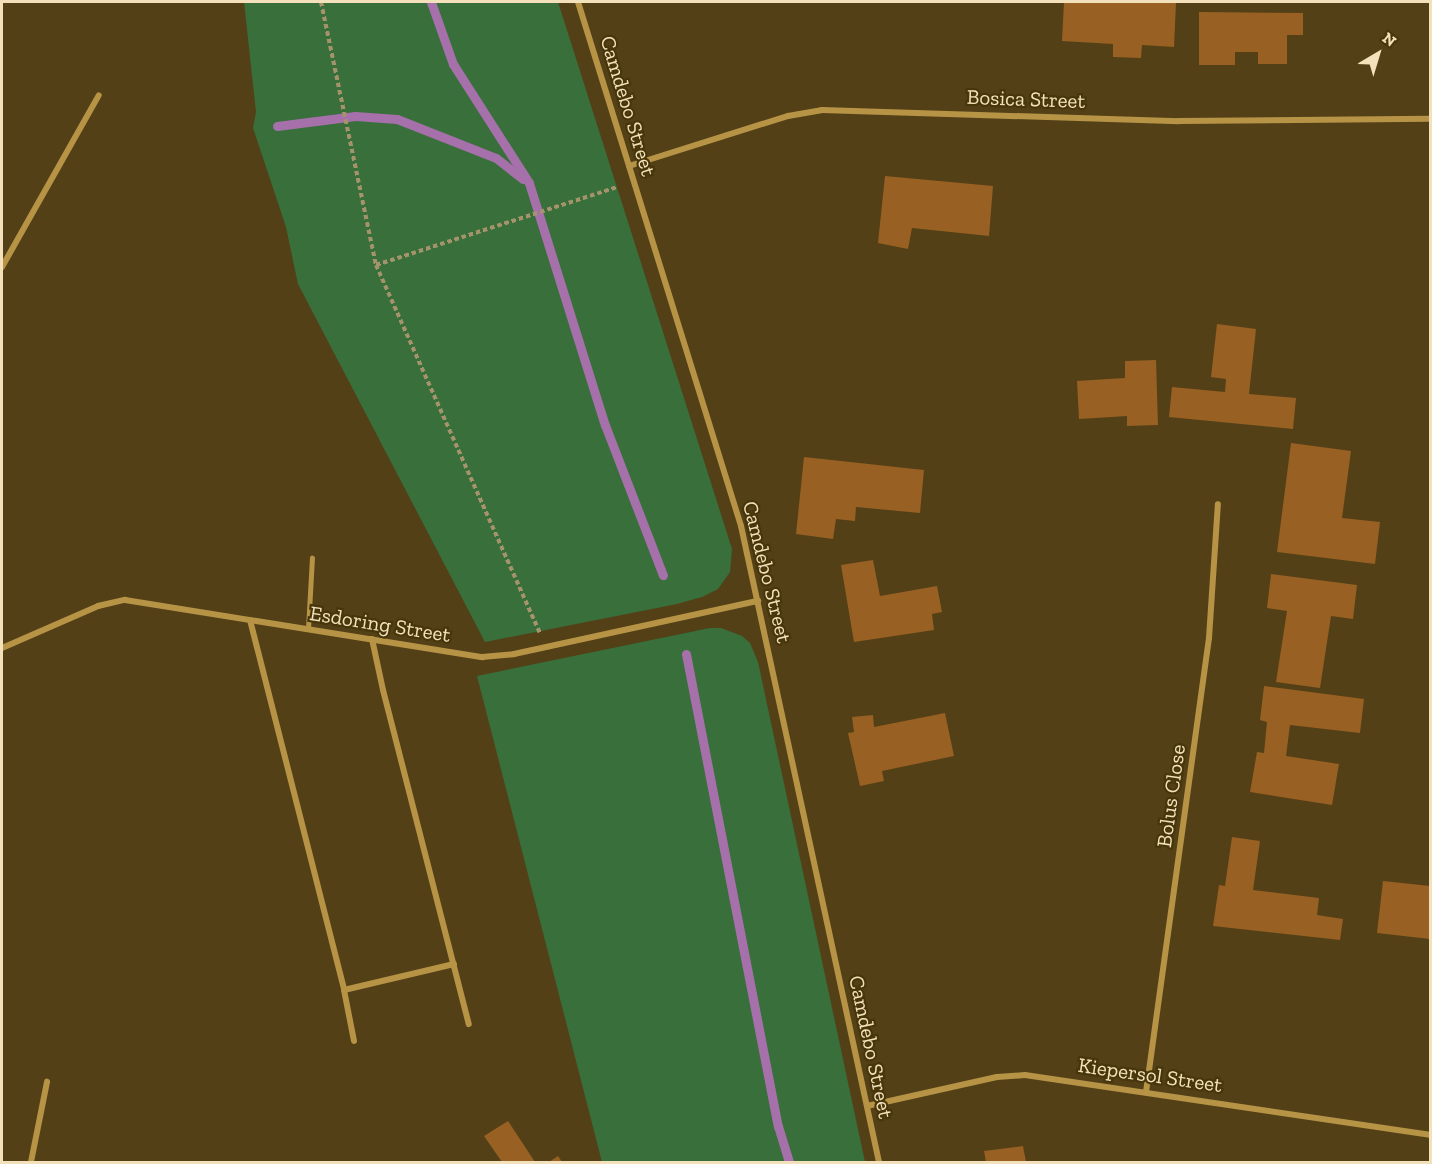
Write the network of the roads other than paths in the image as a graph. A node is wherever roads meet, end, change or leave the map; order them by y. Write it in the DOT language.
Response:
graph roads {
  1 [pos="578,2"];
  2 [pos="99,95"];
  3 [pos="1431,119"];
  4 [pos="629,166"];
  5 [pos="2,267"];
  6 [pos="1218,504"];
  7 [pos="312,558"];
  8 [pos="758,601"];
  9 [pos="250,620"];
  10 [pos="308,629"];
  11 [pos="372,639"];
  12 [pos="2,648"];
  13 [pos="454,964"];
  14 [pos="344,990"];
  15 [pos="469,1024"];
  16 [pos="354,1041"];
  17 [pos="47,1082"];
  18 [pos="1146,1092"];
  19 [pos="867,1106"];
  20 [pos="1431,1135"];
  21 [pos="31,1162"];
  22 [pos="879,1162"];
  1 -- 4 [label="street, Camdebo Street"];
  2 -- 5 [label="street"];
  3 -- 4 [label="street, Bosica Street"];
  4 -- 8 [label="street, Camdebo Street"];
  6 -- 18 [label="street, Bolus Close"];
  7 -- 10 [label="lane"];
  8 -- 11 [label="street, Esdoring Street"];
  8 -- 19 [label="street, Camdebo Street"];
  9 -- 10 [label="street, Esdoring Street"];
  9 -- 12 [label="street, Esdoring Street"];
  9 -- 14 [label="street"];
  10 -- 11 [label="street, Esdoring Street"];
  11 -- 13 [label="street"];
  13 -- 14 [label="street"];
  13 -- 15 [label="street"];
  14 -- 16 [label="street"];
  17 -- 21 [label="street"];
  18 -- 19 [label="street, Kiepersol Street"];
  18 -- 20 [label="street, Kiepersol Street"];
  19 -- 22 [label="street, Camdebo Street"];
}
